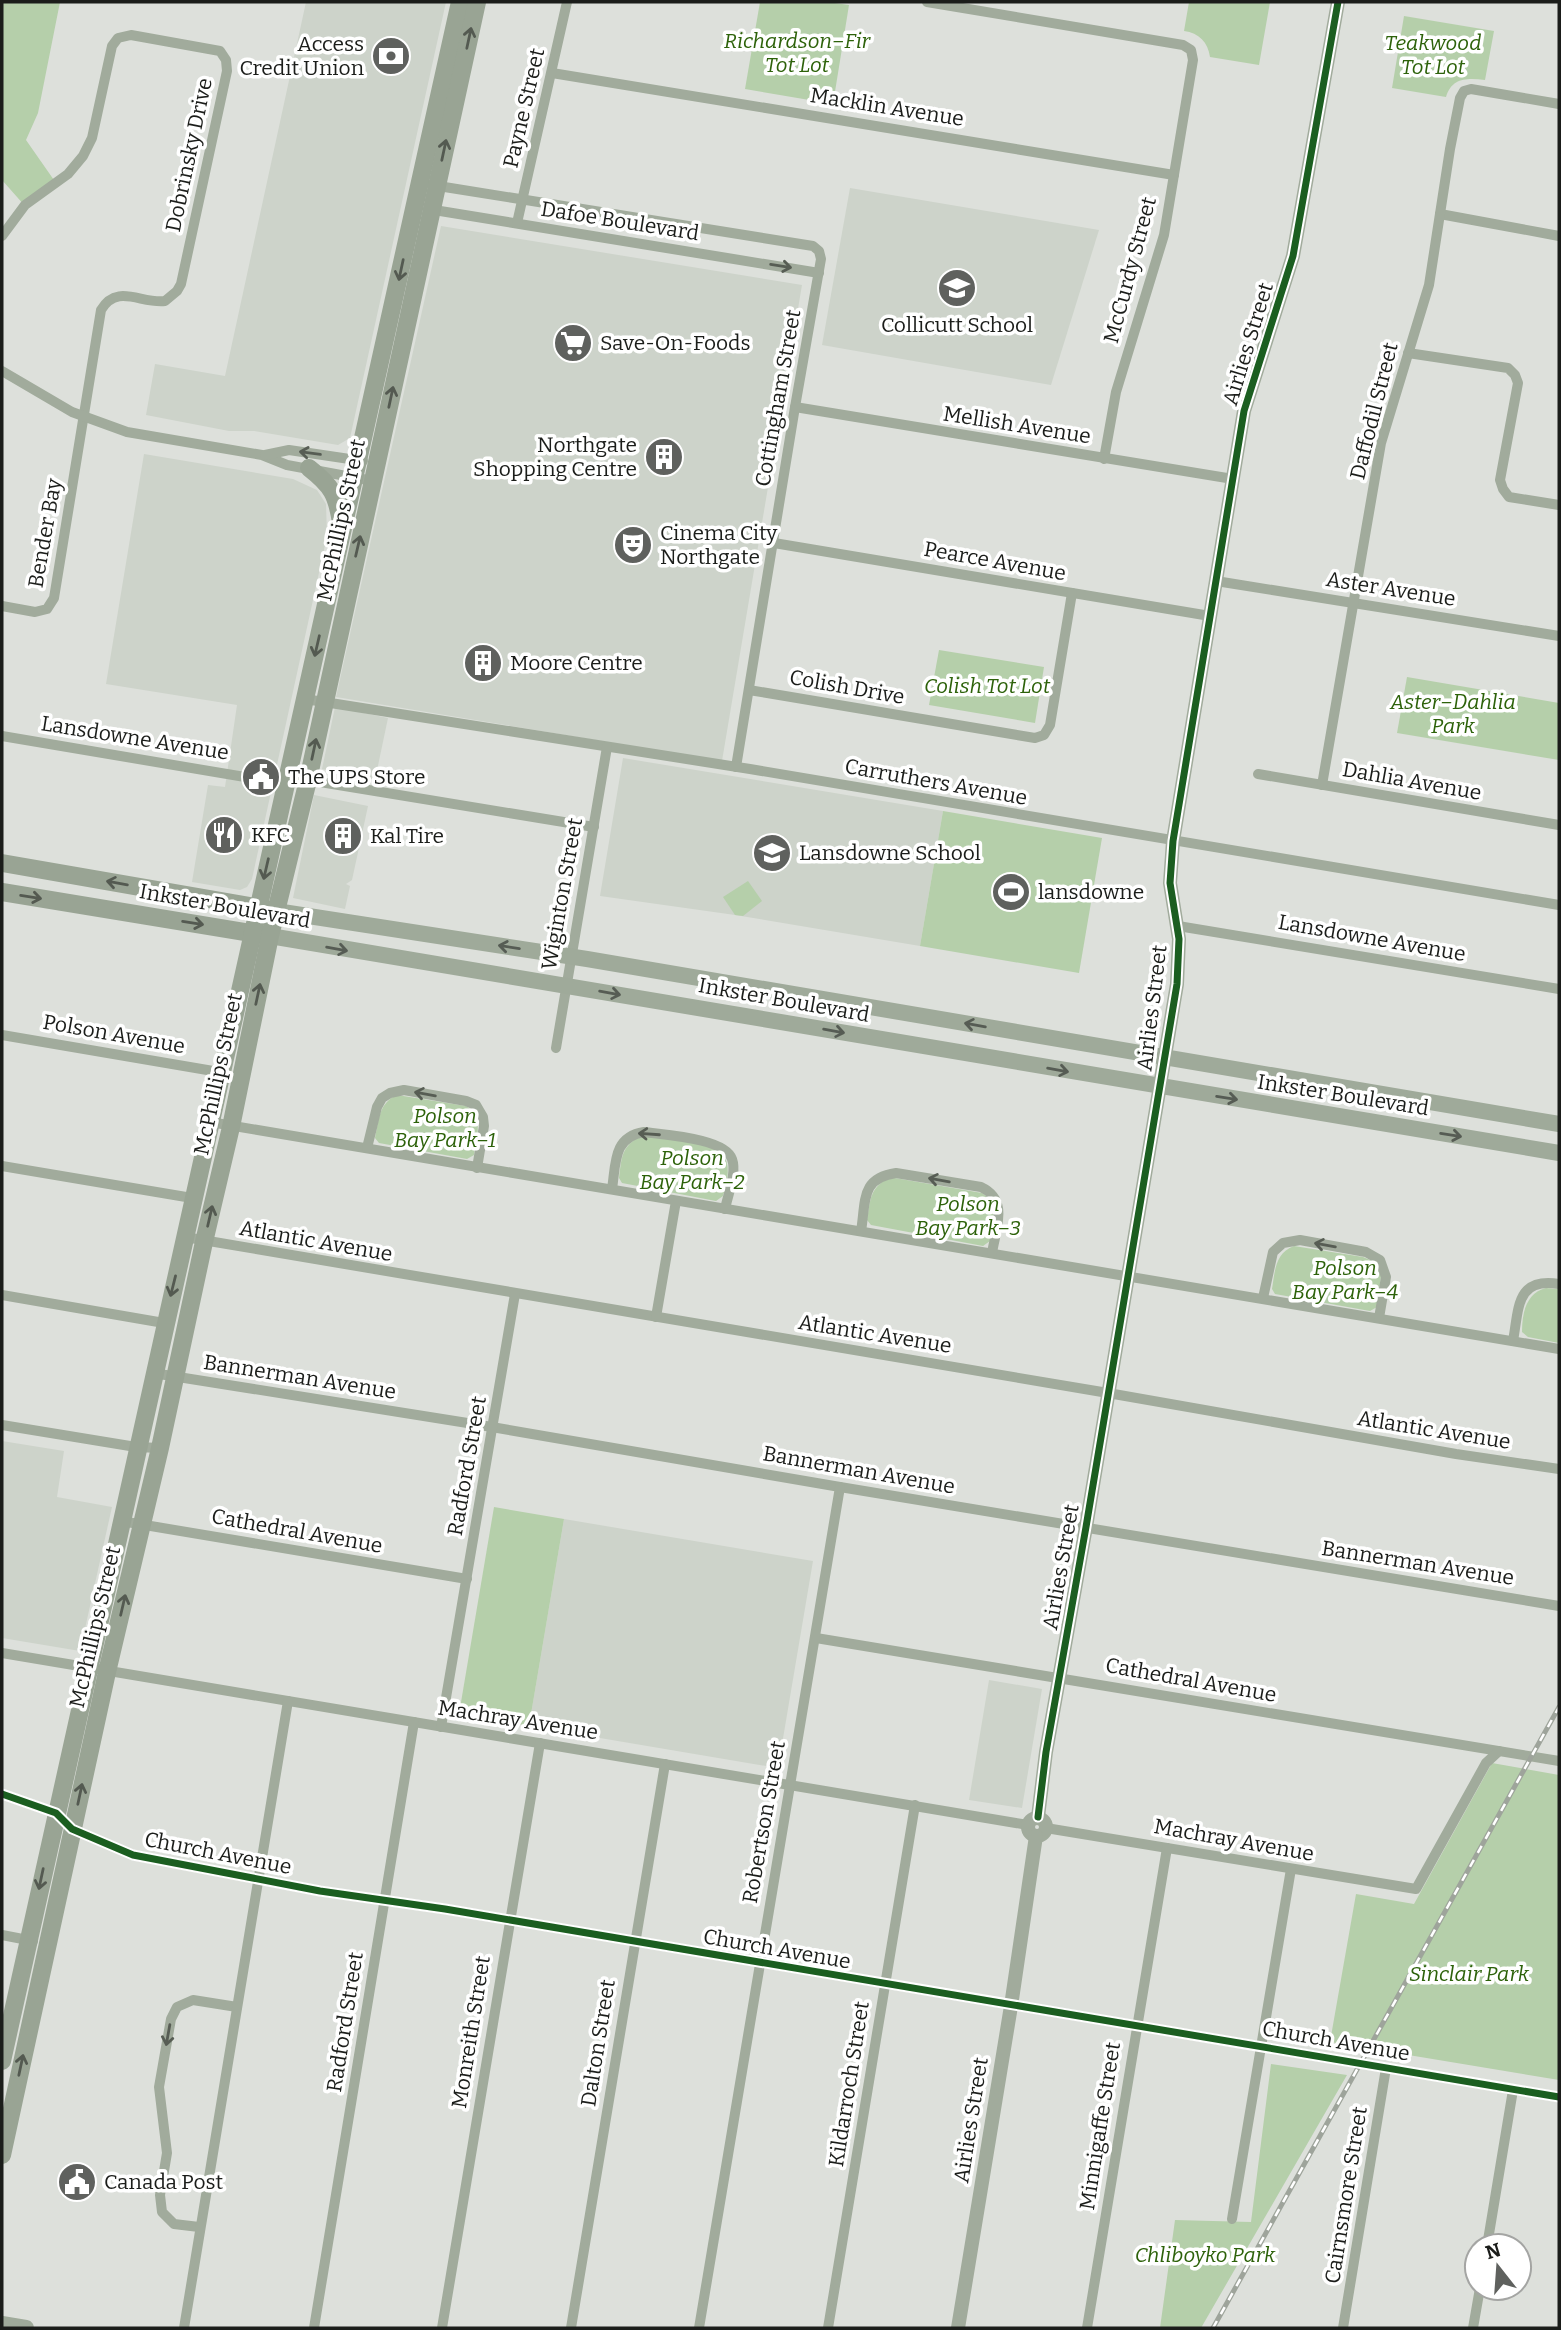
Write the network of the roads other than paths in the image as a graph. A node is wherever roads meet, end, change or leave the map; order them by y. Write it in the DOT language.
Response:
graph roads {
  1 [pos="460,2"];
  2 [pos="477,2"];
  3 [pos="567,2"];
  4 [pos="927,2"];
  5 [pos="1338,2"];
  6 [pos="552,73"];
  7 [pos="1559,104"];
  8 [pos="1174,175"];
  9 [pos="428,184"];
  10 [pos="523,200"];
  11 [pos="423,208"];
  12 [pos="1440,214"];
  13 [pos="517,223"];
  14 [pos="2,236"];
  15 [pos="1559,236"];
  16 [pos="813,246"];
  17 [pos="819,272"];
  18 [pos="1408,353"];
  19 [pos="2,371"];
  20 [pos="795,407"];
  21 [pos="84,416"];
  22 [pos="262,455"];
  23 [pos="1104,459"];
  24 [pos="309,468"];
  25 [pos="366,470"];
  26 [pos="1233,479"];
  27 [pos="1559,505"];
  28 [pos="342,532"];
  29 [pos="774,543"];
  30 [pos="1216,581"];
  31 [pos="1072,593"];
  32 [pos="1354,603"];
  33 [pos="2,606"];
  34 [pos="1210,616"];
  35 [pos="1559,636"];
  36 [pos="749,690"];
  37 [pos="305,699"];
  38 [pos="324,703"];
  39 [pos="2,736"];
  40 [pos="607,747"];
  41 [pos="736,767"];
  42 [pos="1258,774"];
  43 [pos="308,780"];
  44 [pos="286,784"];
  45 [pos="1322,785"];
  46 [pos="1559,825"];
  47 [pos="594,827"];
  48 [pos="1172,841"];
  49 [pos="2,863"];
  50 [pos="2,892"];
  51 [pos="1559,905"];
  52 [pos="257,907"];
  53 [pos="276,911"];
  54 [pos="1178,926"];
  55 [pos="251,932"];
  56 [pos="270,936"];
  57 [pos="572,957"];
  58 [pos="566,986"];
  59 [pos="1559,989"];
  60 [pos="2,1035"];
  61 [pos="556,1048"];
  62 [pos="1163,1057"];
  63 [pos="219,1072"];
  64 [pos="1159,1087"];
  65 [pos="210,1122"];
  66 [pos="1559,1124"];
  67 [pos="231,1127"];
  68 [pos="367,1149"];
  69 [pos="1559,1153"];
  70 [pos="2,1166"];
  71 [pos="477,1168"];
  72 [pos="612,1189"];
  73 [pos="192,1198"];
  74 [pos="676,1201"];
  75 [pos="725,1209"];
  76 [pos="861,1231"];
  77 [pos="185,1237"];
  78 [pos="204,1242"];
  79 [pos="992,1253"];
  80 [pos="1127,1276"];
  81 [pos="1559,1284"];
  82 [pos="515,1294"];
  83 [pos="2,1295"];
  84 [pos="1263,1298"];
  85 [pos="656,1317"];
  86 [pos="1379,1318"];
  87 [pos="164,1323"];
  88 [pos="1513,1341"];
  89 [pos="1559,1349"];
  90 [pos="153,1373"];
  91 [pos="175,1377"];
  92 [pos="1108,1393"];
  93 [pos="2,1425"];
  94 [pos="493,1427"];
  95 [pos="136,1447"];
  96 [pos="160,1448"];
  97 [pos="1559,1469"];
  98 [pos="841,1487"];
  99 [pos="121,1521"];
  100 [pos="143,1524"];
  101 [pos="1086,1527"];
  102 [pos="467,1579"];
  103 [pos="1559,1606"];
  104 [pos="816,1638"];
  105 [pos="2,1653"];
  106 [pos="89,1668"];
  107 [pos="107,1672"];
  108 [pos="1059,1677"];
  109 [pos="288,1701"];
  110 [pos="414,1722"];
  111 [pos="442,1727"];
  112 [pos="540,1743"];
  113 [pos="1499,1751"];
  114 [pos="1559,1761"];
  115 [pos="665,1764"];
  116 [pos="790,1784"];
  117 [pos="2,1794"];
  118 [pos="915,1805"];
  119 [pos="56,1813"];
  120 [pos="1037,1827"];
  121 [pos="72,1829"];
  122 [pos="1167,1848"];
  123 [pos="1291,1869"];
  124 [pos="259,1879"];
  125 [pos="384,1901"];
  126 [pos="509,1922"];
  127 [pos="2,1936"];
  128 [pos="28,1940"];
  129 [pos="635,1942"];
  130 [pos="48,1943"];
  131 [pos="760,1962"];
  132 [pos="885,1985"];
  133 [pos="1011,2006"];
  134 [pos="237,2007"];
  135 [pos="1136,2026"];
  136 [pos="1262,2046"];
  137 [pos="2,2061"];
  138 [pos="1386,2068"];
  139 [pos="1513,2090"];
  140 [pos="1559,2097"];
  141 [pos="2,2155"];
  142 [pos="1232,2219"];
  143 [pos="199,2227"];
  144 [pos="1489,2232"];
  145 [pos="1478,2302"];
  146 [pos="2,2325"];
  147 [pos="26,2328"];
  148 [pos="184,2328"];
  149 [pos="314,2328"];
  150 [pos="442,2328"];
  151 [pos="571,2328"];
  152 [pos="699,2328"];
  153 [pos="828,2328"];
  154 [pos="958,2328"];
  155 [pos="1087,2328"];
  156 [pos="1343,2328"];
  157 [pos="1473,2328"];
  1 -- 9 [label="main road, McPhillips Street"];
  9 -- 2 [label="main road, McPhillips Street, one-way"];
  3 -- 6 [label="street, Payne Street"];
  4 -- 8 [label="street, McCurdy Street"];
  5 -- 26 [label="street, Airlies Street"];
  6 -- 8 [label="street, Macklin Avenue"];
  6 -- 10 [label="street, Payne Street"];
  7 -- 12 [label="street, Daffodil Street"];
  8 -- 23 [label="street, McCurdy Street"];
  9 -- 10 [label="street, Dafoe Boulevard"];
  9 -- 11 [label="main road, McPhillips Street"];
  10 -- 13 [label="street, Payne Street"];
  10 -- 16 [label="street, Dafoe Boulevard"];
  11 -- 13 [label="street, Dafoe Boulevard"];
  11 -- 25 [label="main road, McPhillips Street"];
  12 -- 15 [label="street"];
  12 -- 18 [label="street, Daffodil Street"];
  13 -- 17 [label="street, Dafoe Boulevard, one-way"];
  14 -- 21 [label="street, Dobrinsky Drive"];
  16 -- 17 [label="street, Cottingham Street"];
  17 -- 20 [label="street, Cottingham Street"];
  18 -- 27 [label="street"];
  18 -- 32 [label="street, Daffodil Street"];
  19 -- 21 [label="street"];
  20 -- 23 [label="street, Mellish Avenue"];
  20 -- 29 [label="street, Cottingham Street"];
  21 -- 22 [label="street"];
  21 -- 33 [label="street, Bender Bay"];
  22 -- 24 [label="street"];
  25 -- 22 [label="street, one-way"];
  23 -- 26 [label="street, Mellish Avenue"];
  24 -- 25 [label="street"];
  24 -- 28 [label="main road"];
  25 -- 28 [label="main road, McPhillips Street"];
  38 -- 25 [label="main road, McPhillips Street, one-way"];
  26 -- 30 [label="street, Airlies Street"];
  28 -- 37 [label="main road, McPhillips Street, one-way"];
  29 -- 31 [label="street, Pearce Avenue"];
  29 -- 36 [label="street, Cottingham Street"];
  30 -- 32 [label="street, Aster Avenue"];
  30 -- 34 [label="street, Airlies Street"];
  31 -- 34 [label="street, Pearce Avenue"];
  31 -- 36 [label="street, Colish Drive"];
  32 -- 35 [label="street, Aster Avenue"];
  32 -- 45 [label="street, Daffodil Street"];
  34 -- 48 [label="street, Airlies Street"];
  36 -- 41 [label="street, Cottingham Street"];
  37 -- 38 [label="street, Carruthers Avenue"];
  37 -- 44 [label="main road, McPhillips Street"];
  38 -- 40 [label="street, Carruthers Avenue"];
  43 -- 38 [label="main road, McPhillips Street, one-way"];
  39 -- 44 [label="street, Lansdowne Avenue"];
  40 -- 41 [label="street, Carruthers Avenue"];
  40 -- 47 [label="street, Wiginton Street"];
  41 -- 48 [label="street, Carruthers Avenue"];
  42 -- 45 [label="street, Dahlia Avenue"];
  43 -- 44 [label="street, Lansdowne Avenue"];
  43 -- 47 [label="street, Lansdowne Avenue"];
  43 -- 53 [label="main road, McPhillips Street"];
  44 -- 52 [label="main road, McPhillips Street, one-way"];
  45 -- 46 [label="street, Dahlia Avenue"];
  47 -- 57 [label="street, Wiginton Street"];
  48 -- 51 [label="street, Carruthers Avenue"];
  48 -- 54 [label="street, Airlies Street"];
  52 -- 49 [label="main road, Inkster Boulevard, one-way"];
  50 -- 55 [label="main road, Inkster Boulevard, one-way"];
  52 -- 53 [label="main road, Inkster Boulevard"];
  52 -- 55 [label="main road, McPhillips Street"];
  53 -- 56 [label="main road, McPhillips Street"];
  57 -- 53 [label="main road, Inkster Boulevard, one-way"];
  54 -- 59 [label="street, Lansdowne Avenue"];
  54 -- 62 [label="street, Airlies Street"];
  55 -- 56 [label="main road, Inkster Boulevard"];
  55 -- 63 [label="main road, McPhillips Street"];
  56 -- 58 [label="main road, Inkster Boulevard, one-way"];
  67 -- 56 [label="main road, McPhillips Street, one-way"];
  57 -- 58 [label="street, Wiginton Street"];
  62 -- 57 [label="main road, Inkster Boulevard, one-way"];
  58 -- 61 [label="street, Wiginton Street"];
  58 -- 64 [label="main road, Inkster Boulevard, one-way"];
  60 -- 63 [label="street, Polson Avenue"];
  62 -- 64 [label="street, Airlies Street"];
  62 -- 66 [label="main road, Inkster Boulevard"];
  63 -- 65 [label="main road, McPhillips Street"];
  64 -- 69 [label="main road, Inkster Boulevard, one-way"];
  64 -- 80 [label="street, Airlies Street"];
  65 -- 67 [label="street"];
  65 -- 73 [label="main road, McPhillips Street"];
  67 -- 68 [label="street"];
  78 -- 67 [label="main road, McPhillips Street, one-way"];
  68 -- 71 [label="street"];
  71 -- 68 [label="street, one-way"];
  70 -- 73 [label="street"];
  71 -- 72 [label="street"];
  72 -- 74 [label="street"];
  75 -- 72 [label="street, one-way"];
  73 -- 77 [label="main road, McPhillips Street"];
  74 -- 75 [label="street"];
  74 -- 85 [label="street"];
  75 -- 76 [label="street"];
  76 -- 79 [label="street"];
  79 -- 76 [label="street, one-way"];
  77 -- 78 [label="street, Atlantic Avenue"];
  77 -- 87 [label="main road, McPhillips Street, one-way"];
  78 -- 82 [label="street, Atlantic Avenue"];
  78 -- 91 [label="main road, McPhillips Street"];
  79 -- 80 [label="street"];
  80 -- 84 [label="street"];
  80 -- 92 [label="street, Airlies Street"];
  81 -- 88 [label="street"];
  82 -- 85 [label="street, Atlantic Avenue"];
  82 -- 94 [label="street, Radford Street"];
  83 -- 87 [label="street"];
  84 -- 86 [label="street"];
  86 -- 84 [label="street, one-way"];
  85 -- 92 [label="street, Atlantic Avenue"];
  86 -- 88 [label="street"];
  87 -- 90 [label="main road, McPhillips Street"];
  88 -- 89 [label="street"];
  90 -- 91 [label="street, Bannerman Avenue"];
  90 -- 95 [label="main road, McPhillips Street"];
  91 -- 94 [label="street, Bannerman Avenue"];
  91 -- 96 [label="main road, McPhillips Street"];
  92 -- 97 [label="street, Atlantic Avenue"];
  92 -- 101 [label="street, Airlies Street"];
  93 -- 95 [label="street"];
  94 -- 98 [label="street, Bannerman Avenue"];
  94 -- 102 [label="street, Radford Street"];
  95 -- 96 [label="street"];
  95 -- 99 [label="main road, McPhillips Street"];
  96 -- 100 [label="main road, McPhillips Street"];
  98 -- 101 [label="street, Bannerman Avenue"];
  98 -- 104 [label="street, Robertson Street"];
  99 -- 100 [label="street, Cathedral Avenue"];
  99 -- 106 [label="main road, McPhillips Street"];
  100 -- 102 [label="street, Cathedral Avenue"];
  107 -- 100 [label="main road, McPhillips Street, one-way"];
  101 -- 103 [label="street, Bannerman Avenue"];
  101 -- 108 [label="street, Airlies Street"];
  102 -- 111 [label="street, Radford Street"];
  104 -- 108 [label="street, Cathedral Avenue"];
  104 -- 116 [label="street, Robertson Street"];
  105 -- 106 [label="street, Machray Avenue"];
  106 -- 107 [label="street, Machray Avenue"];
  106 -- 119 [label="main road, McPhillips Street"];
  107 -- 109 [label="street, Machray Avenue"];
  121 -- 107 [label="main road, McPhillips Street, one-way"];
  108 -- 113 [label="street, Cathedral Avenue"];
  108 -- 120 [label="street, Airlies Street"];
  109 -- 110 [label="street, Machray Avenue"];
  109 -- 124 [label="street"];
  110 -- 111 [label="street, Machray Avenue"];
  110 -- 125 [label="street, Radford Street"];
  111 -- 112 [label="street, Machray Avenue"];
  112 -- 115 [label="street, Machray Avenue"];
  112 -- 126 [label="street, Monreith Street"];
  113 -- 114 [label="street, Cathedral Avenue"];
  113 -- 123 [label="street, Machray Avenue"];
  115 -- 116 [label="street, Machray Avenue"];
  115 -- 129 [label="street, Dalton Street"];
  116 -- 118 [label="street, Machray Avenue"];
  116 -- 131 [label="street, Robertson Street"];
  117 -- 119 [label="street, Church Avenue"];
  118 -- 120 [label="street, Machray Avenue"];
  118 -- 132 [label="street, Kildarroch Street"];
  119 -- 121 [label="street, Church Avenue"];
  119 -- 128 [label="main road, McPhillips Street, one-way"];
  120 -- 122 [label="street, Machray Avenue"];
  120 -- 133 [label="street, Airlies Street"];
  121 -- 124 [label="street, Church Avenue"];
  121 -- 130 [label="main road, McPhillips Street"];
  122 -- 123 [label="street, Machray Avenue"];
  122 -- 135 [label="street, Minnigaffe Street"];
  123 -- 136 [label="street"];
  124 -- 125 [label="street, Church Avenue"];
  124 -- 134 [label="street"];
  125 -- 126 [label="street, Church Avenue"];
  125 -- 149 [label="street, Radford Street"];
  126 -- 129 [label="street, Church Avenue"];
  126 -- 150 [label="street, Monreith Street"];
  127 -- 128 [label="street"];
  128 -- 130 [label="street"];
  128 -- 137 [label="main road, McPhillips Street"];
  129 -- 131 [label="street, Church Avenue"];
  129 -- 151 [label="street, Dalton Street"];
  141 -- 130 [label="main road, McPhillips Street, one-way"];
  131 -- 132 [label="street, Church Avenue"];
  131 -- 152 [label="street, Robertson Street"];
  132 -- 133 [label="street, Church Avenue"];
  132 -- 153 [label="street, Kildarroch Street"];
  133 -- 135 [label="street, Church Avenue"];
  133 -- 154 [label="street, Airlies Street"];
  134 -- 143 [label="street"];
  134 -- 143 [label="street, one-way"];
  135 -- 136 [label="street, Church Avenue"];
  135 -- 155 [label="street, Minnigaffe Street"];
  136 -- 138 [label="street, Church Avenue"];
  136 -- 142 [label="street"];
  138 -- 139 [label="street, Church Avenue"];
  138 -- 156 [label="street, Cairnsmore Street"];
  139 -- 140 [label="street, Church Avenue"];
  139 -- 144 [label="street"];
  143 -- 148 [label="street"];
  145 -- 157 [label="street"];
  146 -- 147 [label="main road"];
}
